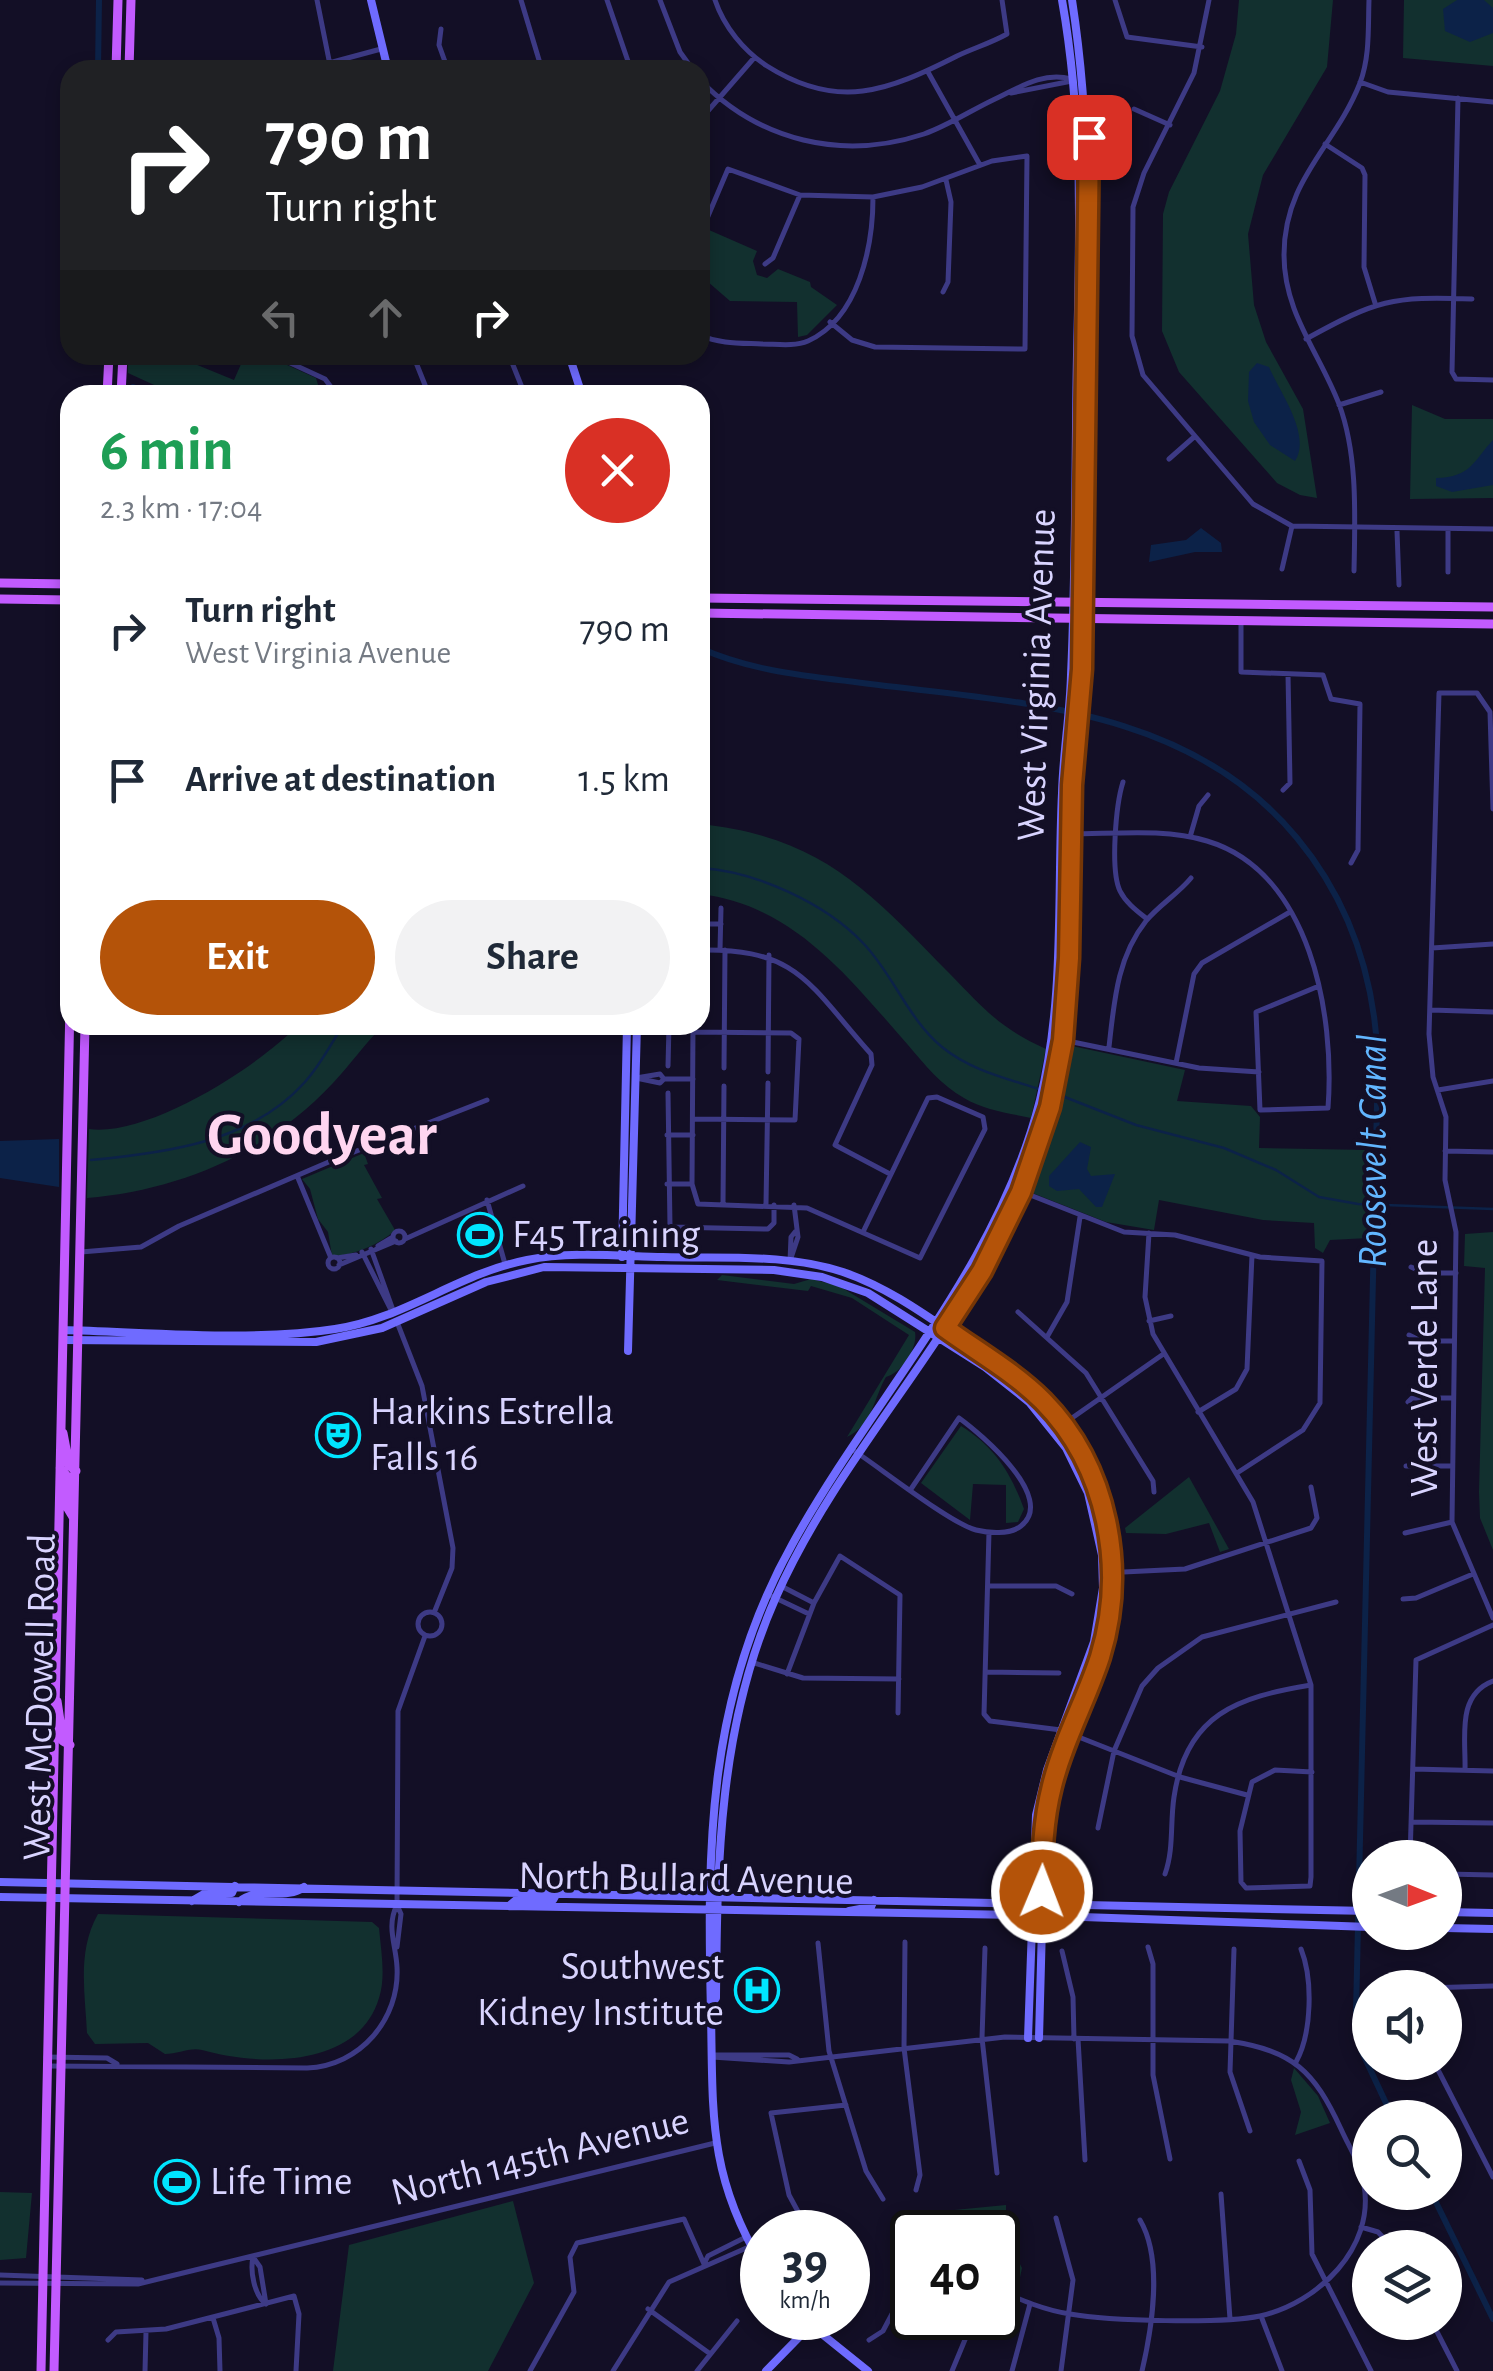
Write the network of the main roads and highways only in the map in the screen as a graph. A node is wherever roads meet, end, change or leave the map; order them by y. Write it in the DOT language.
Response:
graph roads {
  1 [pos="118,0"];
  2 [pos="131,0"];
  3 [pos="370,0"];
  4 [pos="1062,0"];
  5 [pos="1072,0"];
  6 [pos="116,60"];
  7 [pos="130,60"];
  8 [pos="385,60"];
  9 [pos="60,584"];
  10 [pos="1,586"];
  11 [pos="710,598"];
  12 [pos="0,599"];
  13 [pos="60,600"];
  14 [pos="1077,605"];
  15 [pos="1241,605"];
  16 [pos="1400,606"];
  17 [pos="1493,607"];
  18 [pos="710,613"];
  19 [pos="1077,618"];
  20 [pos="1241,619"];
  21 [pos="1399,621"];
  22 [pos="1493,624"];
  23 [pos="1073,723"];
  24 [pos="1065,834"];
  25 [pos="69,1035"];
  26 [pos="84,1035"];
  27 [pos="629,1035"];
  28 [pos="637,1035"];
  29 [pos="1051,1076"];
  30 [pos="631,1078"];
  31 [pos="1016,1190"];
  32 [pos="622,1261"];
  33 [pos="632,1262"];
  34 [pos="395,1318"];
  35 [pos="938,1330"];
  36 [pos="63,1335"];
  37 [pos="79,1335"];
  38 [pos="628,1351"];
  39 [pos="61,1428"];
  40 [pos="60,1468"];
  41 [pos="76,1471"];
  42 [pos="74,1519"];
  43 [pos="771,1596"];
  44 [pos="56,1606"];
  45 [pos="72,1607"];
  46 [pos="55,1693"];
  47 [pos="725,1744"];
  48 [pos="70,1745"];
  49 [pos="0,1882"];
  50 [pos="49,1883"];
  51 [pos="65,1883"];
  52 [pos="236,1886"];
  53 [pos="304,1887"];
  54 [pos="558,1893"];
  55 [pos="713,1895"];
  56 [pos="0,1897"];
  57 [pos="49,1899"];
  58 [pos="65,1899"];
  59 [pos="874,1900"];
  60 [pos="190,1902"];
  61 [pos="238,1902"];
  62 [pos="1036,1902"];
  63 [pos="509,1906"];
  64 [pos="713,1910"];
  65 [pos="1352,1910"];
  66 [pos="846,1912"];
  67 [pos="1462,1912"];
  68 [pos="1493,1913"];
  69 [pos="1036,1916"];
  70 [pos="1352,1926"];
  71 [pos="1462,1928"];
  72 [pos="1493,1929"];
  73 [pos="1028,2038"];
  74 [pos="1039,2038"];
  75 [pos="740,2221"];
  76 [pos="796,2340"];
  77 [pos="828,2340"];
  78 [pos="41,2371"];
  79 [pos="54,2371"];
  80 [pos="766,2371"];
  81 [pos="868,2371"];
  1 -- 6 [label="main road"];
  2 -- 7 [label="main road"];
  3 -- 8 [label="main road"];
  4 -- 14 [label="main road, West Virginia Avenue"];
  5 -- 14 [label="main road, West Virginia Avenue"];
  9 -- 10 [label="main road"];
  11 -- 14 [label="main road"];
  12 -- 13 [label="main road"];
  14 -- 15 [label="main road"];
  14 -- 19 [label="main road, West Virginia Avenue"];
  15 -- 16 [label="main road"];
  15 -- 20 [label="main road"];
  16 -- 17 [label="main road"];
  16 -- 21 [label="main road"];
  18 -- 19 [label="main road"];
  19 -- 20 [label="main road"];
  19 -- 23 [label="main road, West Virginia Avenue"];
  19 -- 23 [label="main road, West Virginia Avenue"];
  20 -- 21 [label="main road"];
  21 -- 22 [label="main road"];
  23 -- 24 [label="main road, West Virginia Avenue"];
  24 -- 29 [label="main road, West Virginia Avenue"];
  24 -- 29 [label="main road, West Virginia Avenue"];
  25 -- 36 [label="main road, West McDowell Road"];
  26 -- 37 [label="main road, West McDowell Road"];
  27 -- 30 [label="main road"];
  28 -- 30 [label="main road"];
  29 -- 31 [label="main road, West Virginia Avenue"];
  29 -- 31 [label="main road, West Virginia Avenue"];
  30 -- 32 [label="main road"];
  30 -- 33 [label="main road"];
  31 -- 35 [label="main road, West Virginia Avenue"];
  32 -- 33 [label="main road"];
  32 -- 34 [label="main road"];
  32 -- 34 [label="main road"];
  33 -- 35 [label="main road"];
  33 -- 38 [label="main road"];
  34 -- 37 [label="main road"];
  35 -- 43 [label="main road, West Virginia Avenue"];
  35 -- 62 [label="main road"];
  36 -- 37 [label="main road"];
  36 -- 39 [label="main road, West McDowell Road"];
  37 -- 41 [label="main road, West McDowell Road"];
  39 -- 40 [label="main road, West McDowell Road"];
  39 -- 41 [label="main road"];
  40 -- 42 [label="main road"];
  40 -- 44 [label="main road, West McDowell Road"];
  41 -- 42 [label="main road, West McDowell Road"];
  42 -- 45 [label="main road, West McDowell Road"];
  43 -- 47 [label="main road"];
  43 -- 47 [label="main road"];
  44 -- 45 [label="main road"];
  44 -- 46 [label="main road, West McDowell Road"];
  45 -- 48 [label="main road, West McDowell Road"];
  46 -- 48 [label="main road"];
  46 -- 50 [label="main road, West McDowell Road"];
  47 -- 55 [label="main road"];
  48 -- 51 [label="main road, West McDowell Road"];
  49 -- 50 [label="main road, North Bullard Avenue"];
  50 -- 51 [label="main road, North Bullard Avenue"];
  50 -- 57 [label="main road, West McDowell Road"];
  51 -- 52 [label="main road, North Bullard Avenue"];
  51 -- 58 [label="main road, West McDowell Road"];
  52 -- 53 [label="main road, North Bullard Avenue"];
  52 -- 60 [label="main road"];
  53 -- 54 [label="main road, North Bullard Avenue"];
  53 -- 61 [label="main road"];
  54 -- 55 [label="main road, North Bullard Avenue"];
  54 -- 63 [label="main road"];
  55 -- 59 [label="main road, North Bullard Avenue"];
  55 -- 64 [label="main road"];
  56 -- 57 [label="main road, North Bullard Avenue"];
  57 -- 58 [label="main road, North Bullard Avenue"];
  57 -- 78 [label="main road, West McDowell Road"];
  58 -- 60 [label="main road, North Bullard Avenue"];
  58 -- 79 [label="main road, West McDowell Road"];
  59 -- 62 [label="main road, North Bullard Avenue"];
  59 -- 66 [label="main road"];
  60 -- 61 [label="main road, North Bullard Avenue"];
  61 -- 63 [label="main road, North Bullard Avenue"];
  62 -- 65 [label="main road, North Bullard Avenue"];
  62 -- 69 [label="main road"];
  63 -- 64 [label="main road, North Bullard Avenue"];
  64 -- 66 [label="main road, North Bullard Avenue"];
  64 -- 75 [label="main road"];
  66 -- 69 [label="main road, North Bullard Avenue"];
  67 -- 68 [label="main road"];
  69 -- 70 [label="main road, North Bullard Avenue"];
  69 -- 73 [label="main road"];
  69 -- 74 [label="main road"];
  71 -- 72 [label="main road"];
  76 -- 80 [label="main road"];
  77 -- 81 [label="main road"];
}
